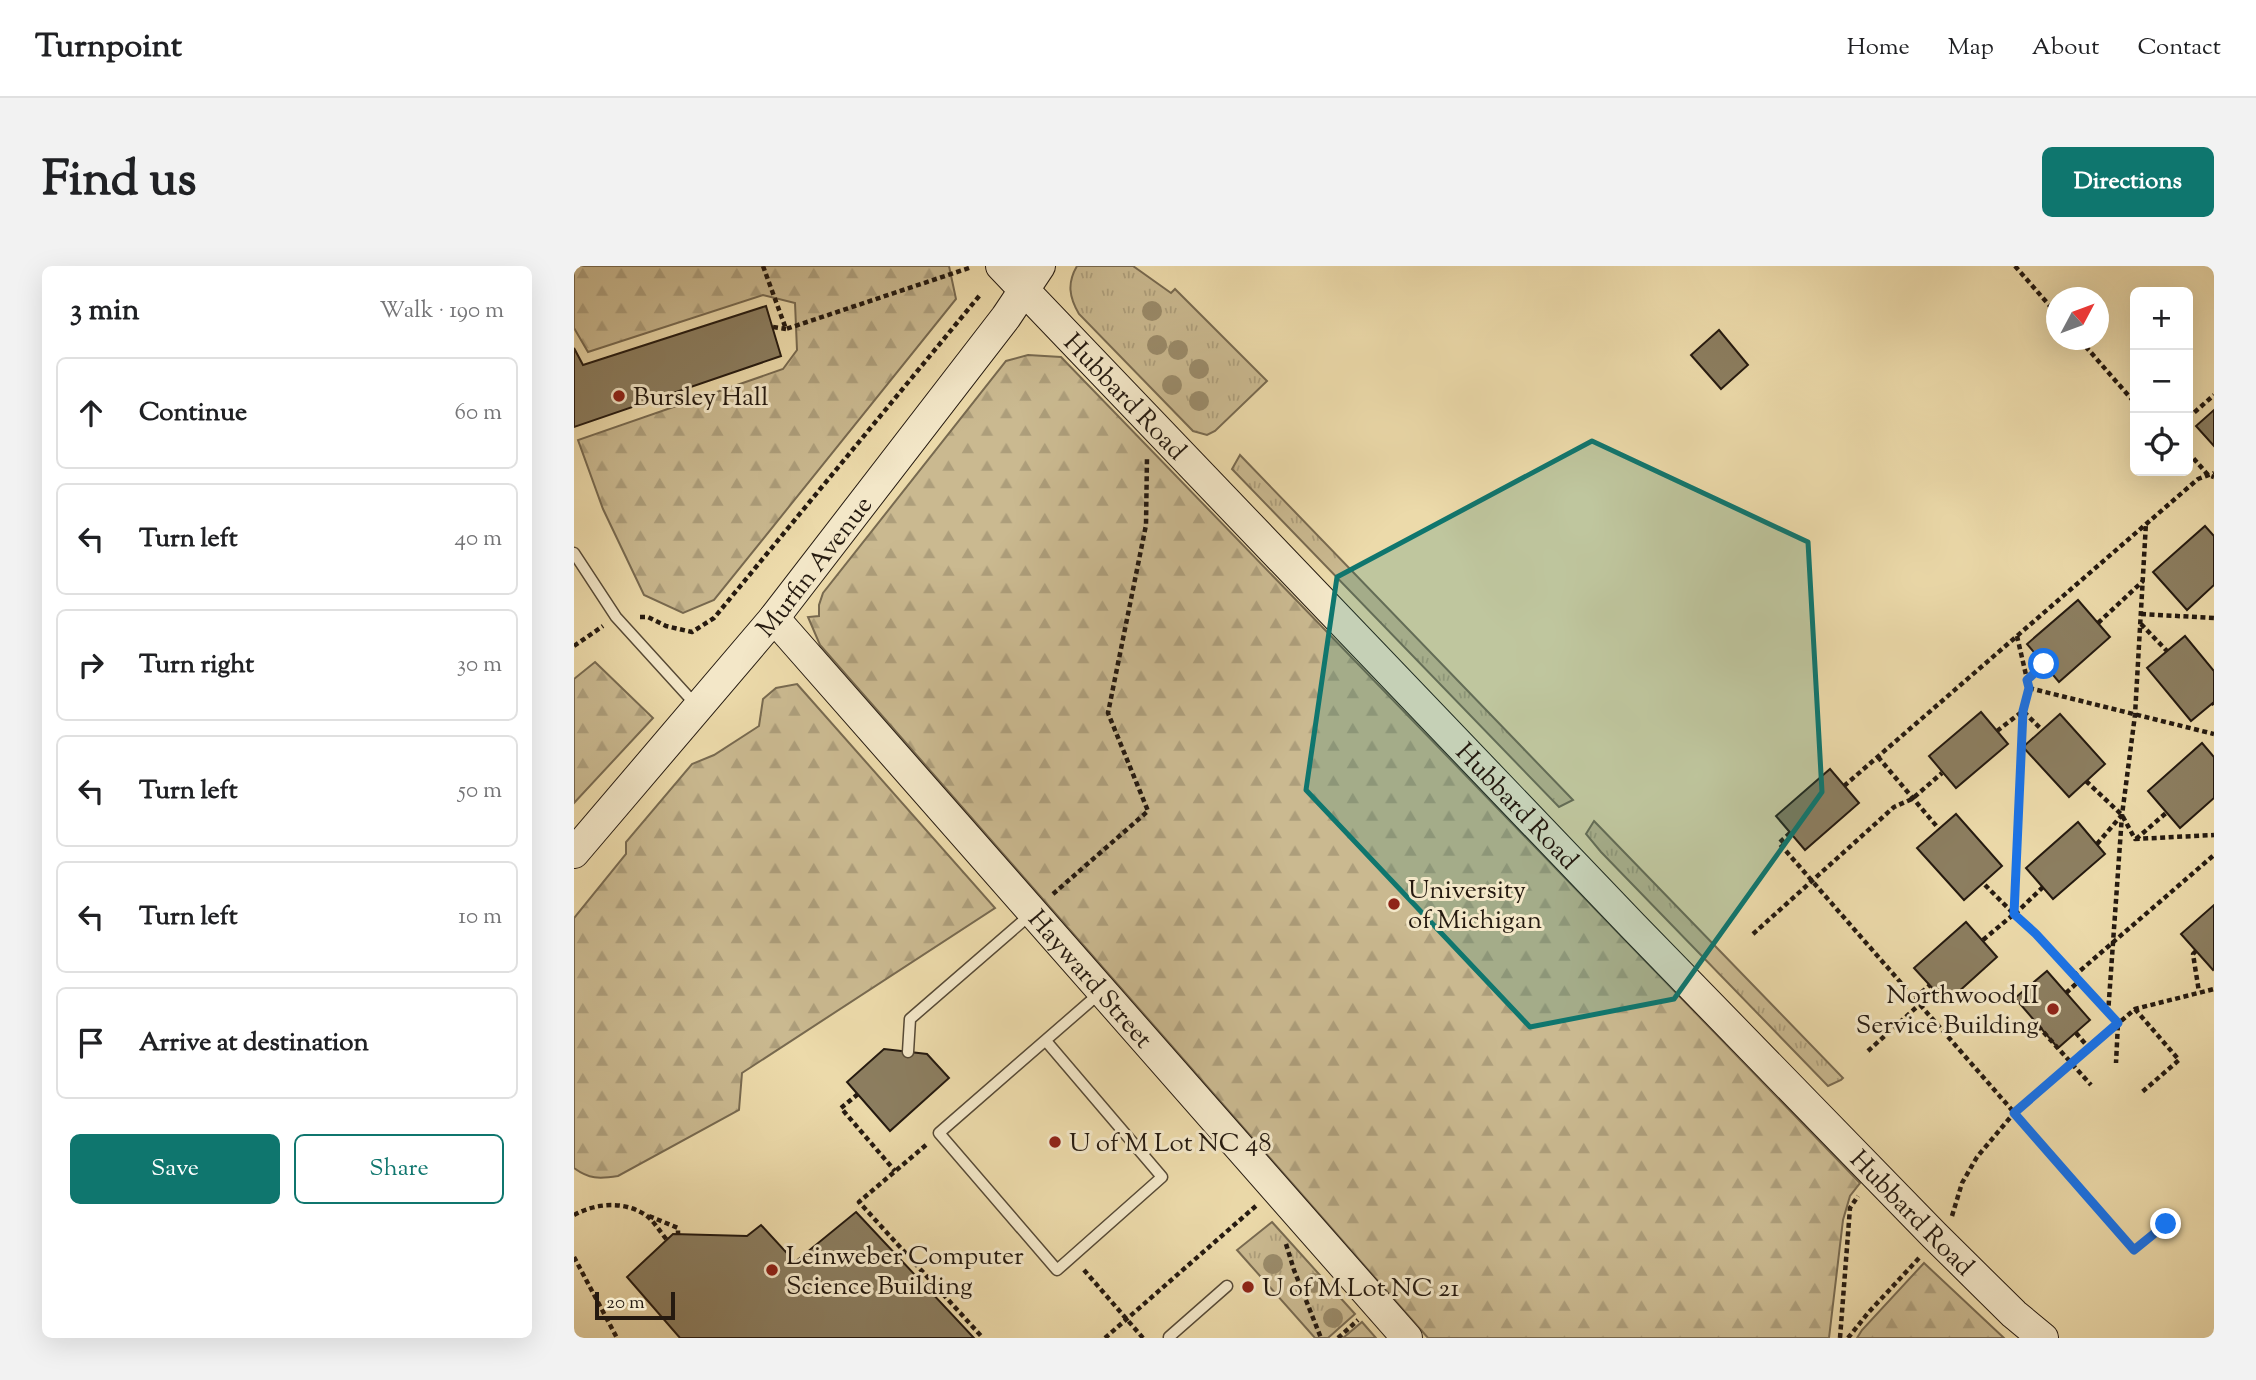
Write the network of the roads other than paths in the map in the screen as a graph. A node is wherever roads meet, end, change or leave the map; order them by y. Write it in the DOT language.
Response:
graph roads {
  1 [pos="1001,266"];
  2 [pos="1040,266"];
  3 [pos="1024,290"];
  4 [pos="574,553"];
  5 [pos="775,618"];
  6 [pos="698,707"];
  7 [pos="574,853"];
  8 [pos="1039,906"];
  9 [pos="1103,990"];
  10 [pos="1046,1041"];
  11 [pos="908,1052"];
  12 [pos="1227,1286"];
  13 [pos="1169,1338"];
  14 [pos="1407,1338"];
  15 [pos="2043,1338"];
  1 -- 3 [label="street, Hubbard Road"];
  2 -- 3 [label="street, Murfin Avenue"];
  3 -- 5 [label="street, Murfin Avenue"];
  3 -- 15 [label="street, Hubbard Road"];
  4 -- 6 [label="lane"];
  5 -- 6 [label="street, Murfin Avenue"];
  5 -- 8 [label="street, Hayward Street"];
  6 -- 7 [label="street, Murfin Avenue"];
  8 -- 9 [label="street, Hayward Street"];
  8 -- 11 [label="lane"];
  9 -- 10 [label="lane"];
  9 -- 14 [label="street, Hayward Street"];
  10 -- 10 [label="lane"];
  12 -- 13 [label="lane"];
}
